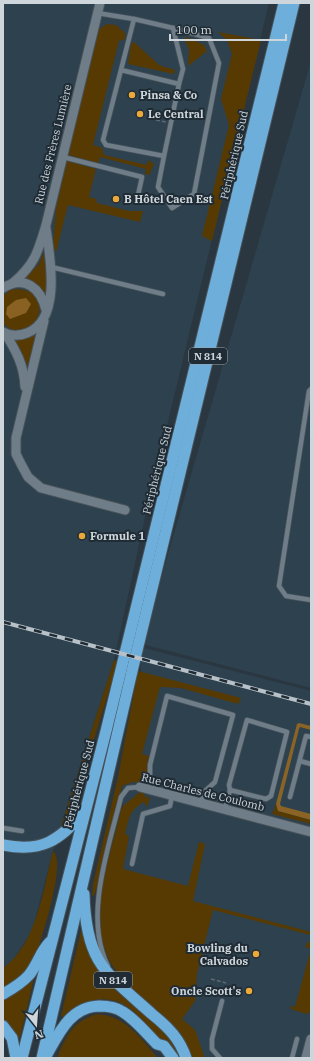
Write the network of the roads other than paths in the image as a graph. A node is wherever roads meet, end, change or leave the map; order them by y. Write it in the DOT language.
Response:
graph roads {
  1 [pos="100,3"];
  2 [pos="284,3"];
  3 [pos="294,3"];
  4 [pos="97,13"];
  5 [pos="134,19"];
  6 [pos="174,28"];
  7 [pos="121,70"];
  8 [pos="179,84"];
  9 [pos="164,156"];
  10 [pos="63,157"];
  11 [pos="137,200"];
  12 [pos="46,225"];
  13 [pos="51,267"];
  14 [pos="13,283"];
  15 [pos="3,288"];
  16 [pos="164,294"];
  17 [pos="46,310"];
  18 [pos="44,321"];
  19 [pos="4,332"];
  20 [pos="311,389"];
  21 [pos="26,397"];
  22 [pos="125,510"];
  23 [pos="311,600"];
  24 [pos="311,737"];
  25 [pos="300,761"];
  26 [pos="311,764"];
  27 [pos="144,788"];
  28 [pos="230,790"];
  29 [pos="172,795"];
  30 [pos="290,797"];
  31 [pos="201,803"];
  32 [pos="225,809"];
  33 [pos="85,812"];
  34 [pos="3,828"];
  35 [pos="22,831"];
  36 [pos="311,832"];
  37 [pos="3,845"];
  38 [pos="132,864"];
  39 [pos="84,879"];
  40 [pos="52,940"];
  41 [pos="3,994"];
  42 [pos="222,1001"];
  43 [pos="157,1018"];
  44 [pos="3,1026"];
  45 [pos="297,1039"];
  46 [pos="311,1039"];
  47 [pos="157,1044"];
  48 [pos="16,1058"];
  49 [pos="22,1058"];
  50 [pos="43,1058"];
  51 [pos="165,1058"];
  52 [pos="173,1058"];
  53 [pos="186,1058"];
  54 [pos="220,1058"];
  55 [pos="292,1058"];
  56 [pos="306,1058"];
  1 -- 4 [label="street, Rue des Frères Lumière"];
  2 -- 33 [label="highway, Périphérique Sud / N 814"];
  3 -- 39 [label="highway, Périphérique Sud / N 814"];
  4 -- 5 [label="lane"];
  4 -- 10 [label="street, Rue des Frères Lumière"];
  5 -- 6 [label="lane"];
  5 -- 7 [label="lane"];
  6 -- 8 [label="lane"];
  6 -- 9 [label="lane"];
  7 -- 8 [label="lane"];
  7 -- 9 [label="lane"];
  8 -- 9 [label="lane"];
  10 -- 11 [label="lane"];
  10 -- 12 [label="street, Rue des Frères Lumière"];
  12 -- 13 [label="street"];
  12 -- 14 [label="street, Rue des Frères Lumière"];
  13 -- 16 [label="lane"];
  13 -- 17 [label="street"];
  14 -- 15 [label="street, Rue des Frères Lumière"];
  14 -- 17 [label="street"];
  17 -- 18 [label="street"];
  18 -- 19 [label="street"];
  18 -- 21 [label="street"];
  19 -- 21 [label="street"];
  20 -- 23 [label="lane"];
  21 -- 22 [label="street"];
  24 -- 25 [label="lane"];
  25 -- 26 [label="lane"];
  25 -- 30 [label="lane"];
  27 -- 29 [label="street, Rue Charles de Coulomb"];
  27 -- 31 [label="lane"];
  27 -- 43 [label="lane, Rue Charles de Coulomb"];
  28 -- 28 [label="lane"];
  28 -- 32 [label="lane"];
  29 -- 31 [label="street, Rue Charles de Coulomb"];
  29 -- 38 [label="lane"];
  31 -- 32 [label="street, Rue Charles de Coulomb"];
  32 -- 36 [label="street, Rue Charles de Coulomb"];
  33 -- 37 [label="highway"];
  33 -- 40 [label="highway, Périphérique Sud / N 814"];
  34 -- 35 [label="lane"];
  39 -- 43 [label="highway, N 814"];
  39 -- 50 [label="highway, Périphérique Sud / N 814"];
  40 -- 41 [label="highway, N 814"];
  40 -- 49 [label="highway, Périphérique Sud / N 814"];
  42 -- 54 [label="lane"];
  43 -- 53 [label="highway, N 814"];
  44 -- 48 [label="highway"];
  45 -- 55 [label="lane"];
  46 -- 56 [label="street"];
  47 -- 50 [label="highway, N 814"];
  47 -- 51 [label="highway, N 814"];
  47 -- 52 [label="highway, N 814"];
}
